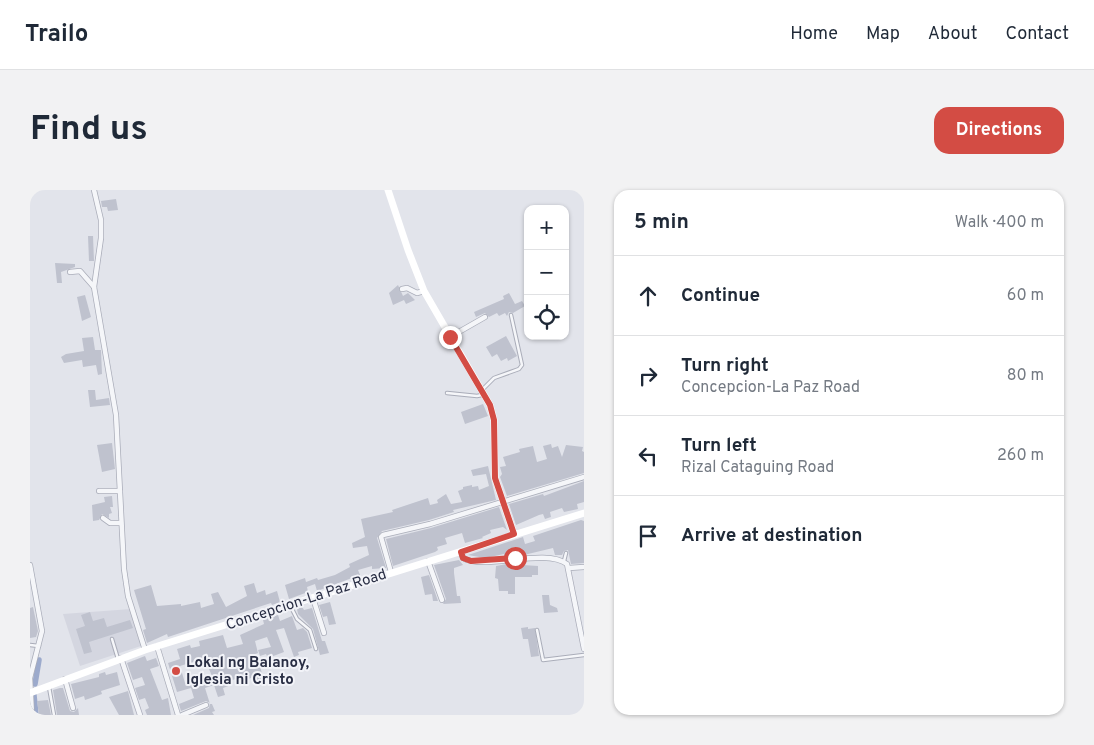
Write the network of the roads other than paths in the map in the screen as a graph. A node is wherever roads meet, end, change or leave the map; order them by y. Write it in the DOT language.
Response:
graph roads {
  1 [pos="94,190"];
  2 [pos="388,190"];
  3 [pos="70,272"];
  4 [pos="94,287"];
  5 [pos="402,289"];
  6 [pos="424,291"];
  7 [pos="511,315"];
  8 [pos="485,317"];
  9 [pos="450,337"];
  10 [pos="483,392"];
  11 [pos="447,393"];
  12 [pos="584,478"];
  13 [pos="99,491"];
  14 [pos="120,491"];
  15 [pos="503,502"];
  16 [pos="584,513"];
  17 [pos="103,518"];
  18 [pos="121,523"];
  19 [pos="514,534"];
  20 [pos="461,552"];
  21 [pos="566,553"];
  22 [pos="428,561"];
  23 [pos="564,561"];
  24 [pos="30,565"];
  25 [pos="584,567"];
  26 [pos="569,568"];
  27 [pos="391,572"];
  28 [pos="32,589"];
  29 [pos="313,598"];
  30 [pos="442,600"];
  31 [pos="290,605"];
  32 [pos="537,630"];
  33 [pos="324,633"];
  34 [pos="112,639"];
  35 [pos="30,646"];
  36 [pos="39,646"];
  37 [pos="157,646"];
  38 [pos="316,649"];
  39 [pos="584,649"];
  40 [pos="144,650"];
  41 [pos="584,655"];
  42 [pos="120,658"];
  43 [pos="30,678"];
  44 [pos="65,680"];
  45 [pos="49,686"];
  46 [pos="30,693"];
  47 [pos="206,705"];
  48 [pos="73,708"];
  49 [pos="32,715"];
  50 [pos="54,715"];
  51 [pos="140,715"];
  52 [pos="180,715"];
  1 -- 4 [label="street"];
  2 -- 6 [label="main road"];
  3 -- 4 [label="street"];
  4 -- 14 [label="street"];
  5 -- 6 [label="street"];
  6 -- 9 [label="main road"];
  7 -- 10 [label="lane"];
  8 -- 9 [label="street"];
  9 -- 10 [label="main road"];
  10 -- 11 [label="lane"];
  10 -- 15 [label="main road"];
  12 -- 15 [label="street"];
  13 -- 14 [label="street"];
  14 -- 18 [label="street"];
  15 -- 19 [label="main road"];
  15 -- 27 [label="street"];
  16 -- 19 [label="main road, Concepcion-La Paz Road"];
  17 -- 18 [label="street"];
  18 -- 40 [label="street"];
  19 -- 20 [label="main road, Concepcion-La Paz Road"];
  20 -- 22 [label="main road, Concepcion-La Paz Road"];
  20 -- 23 [label="street"];
  21 -- 23 [label="lane"];
  22 -- 27 [label="main road, Concepcion-La Paz Road"];
  22 -- 30 [label="street"];
  23 -- 26 [label="street"];
  24 -- 28 [label="street"];
  25 -- 26 [label="street"];
  26 -- 39 [label="street"];
  27 -- 29 [label="main road, Concepcion-La Paz Road"];
  28 -- 36 [label="street"];
  29 -- 31 [label="main road, Concepcion-La Paz Road"];
  29 -- 33 [label="street"];
  31 -- 37 [label="main road, Concepcion-La Paz Road"];
  31 -- 38 [label="lane"];
  32 -- 41 [label="lane"];
  34 -- 42 [label="lane"];
  35 -- 36 [label="lane"];
  36 -- 43 [label="street"];
  37 -- 40 [label="main road, Concepcion-La Paz Road"];
  37 -- 52 [label="street"];
  40 -- 42 [label="main road, Concepcion-La Paz Road"];
  42 -- 44 [label="main road, Concepcion-La Paz Road"];
  42 -- 51 [label="street"];
  43 -- 46 [label="street"];
  44 -- 45 [label="main road, Concepcion-La Paz Road"];
  44 -- 48 [label="street"];
  45 -- 46 [label="main road, Concepcion-La Paz Road"];
  45 -- 50 [label="lane"];
  46 -- 49 [label="street"];
  47 -- 52 [label="street"];
}
